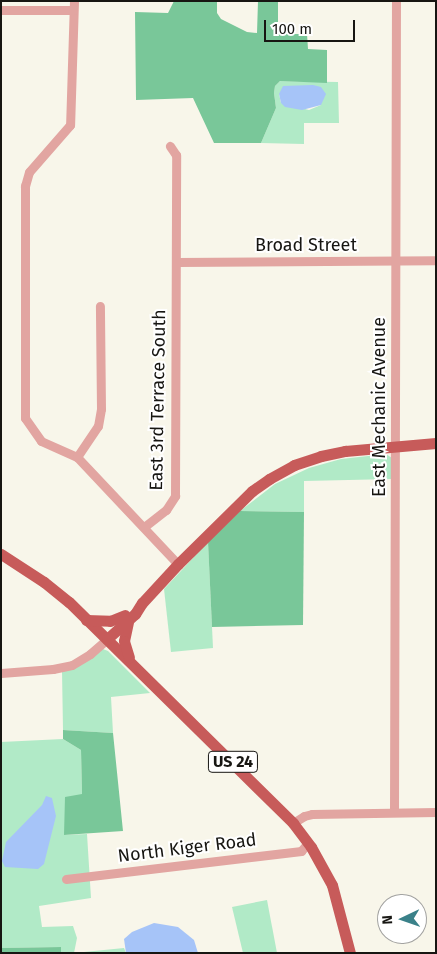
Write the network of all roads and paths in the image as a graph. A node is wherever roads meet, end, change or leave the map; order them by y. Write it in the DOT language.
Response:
graph roads {
  1 [pos="396,1"];
  2 [pos="74,6"];
  3 [pos="1,10"];
  4 [pos="170,146"];
  5 [pos="396,260"];
  6 [pos="436,260"];
  7 [pos="177,262"];
  8 [pos="100,306"];
  9 [pos="436,443"];
  10 [pos="396,446"];
  11 [pos="77,457"];
  12 [pos="144,527"];
  13 [pos="1,554"];
  14 [pos="178,564"];
  15 [pos="127,617"];
  16 [pos="86,620"];
  17 [pos="107,639"];
  18 [pos="130,661"];
  19 [pos="1,673"];
  20 [pos="394,812"];
  21 [pos="436,812"];
  22 [pos="293,823"];
  23 [pos="308,843"];
  24 [pos="66,879"];
  25 [pos="350,953"];
  1 -- 5 [label="street, East Mechanic Avenue"];
  2 -- 3 [label="street"];
  2 -- 11 [label="street"];
  4 -- 7 [label="street, East 3rd Terrace South"];
  5 -- 6 [label="street, Broad Street"];
  5 -- 7 [label="street, Broad Street"];
  5 -- 10 [label="street, East Mechanic Avenue"];
  7 -- 12 [label="street, East 3rd Terrace South"];
  8 -- 11 [label="street"];
  9 -- 10 [label="main road"];
  10 -- 14 [label="main road"];
  10 -- 20 [label="street, East Mechanic Avenue"];
  11 -- 12 [label="street"];
  12 -- 14 [label="street"];
  13 -- 16 [label="main road, US 24"];
  14 -- 15 [label="main road"];
  15 -- 16 [label="main road"];
  15 -- 17 [label="main road"];
  15 -- 18 [label="main road"];
  16 -- 17 [label="main road, US 24"];
  17 -- 18 [label="main road, US 24"];
  17 -- 19 [label="street"];
  18 -- 22 [label="main road, US 24"];
  20 -- 21 [label="street"];
  20 -- 22 [label="street"];
  22 -- 23 [label="main road, US 24"];
  23 -- 24 [label="street, North Kiger Road"];
  23 -- 25 [label="main road, US 24"];
}
